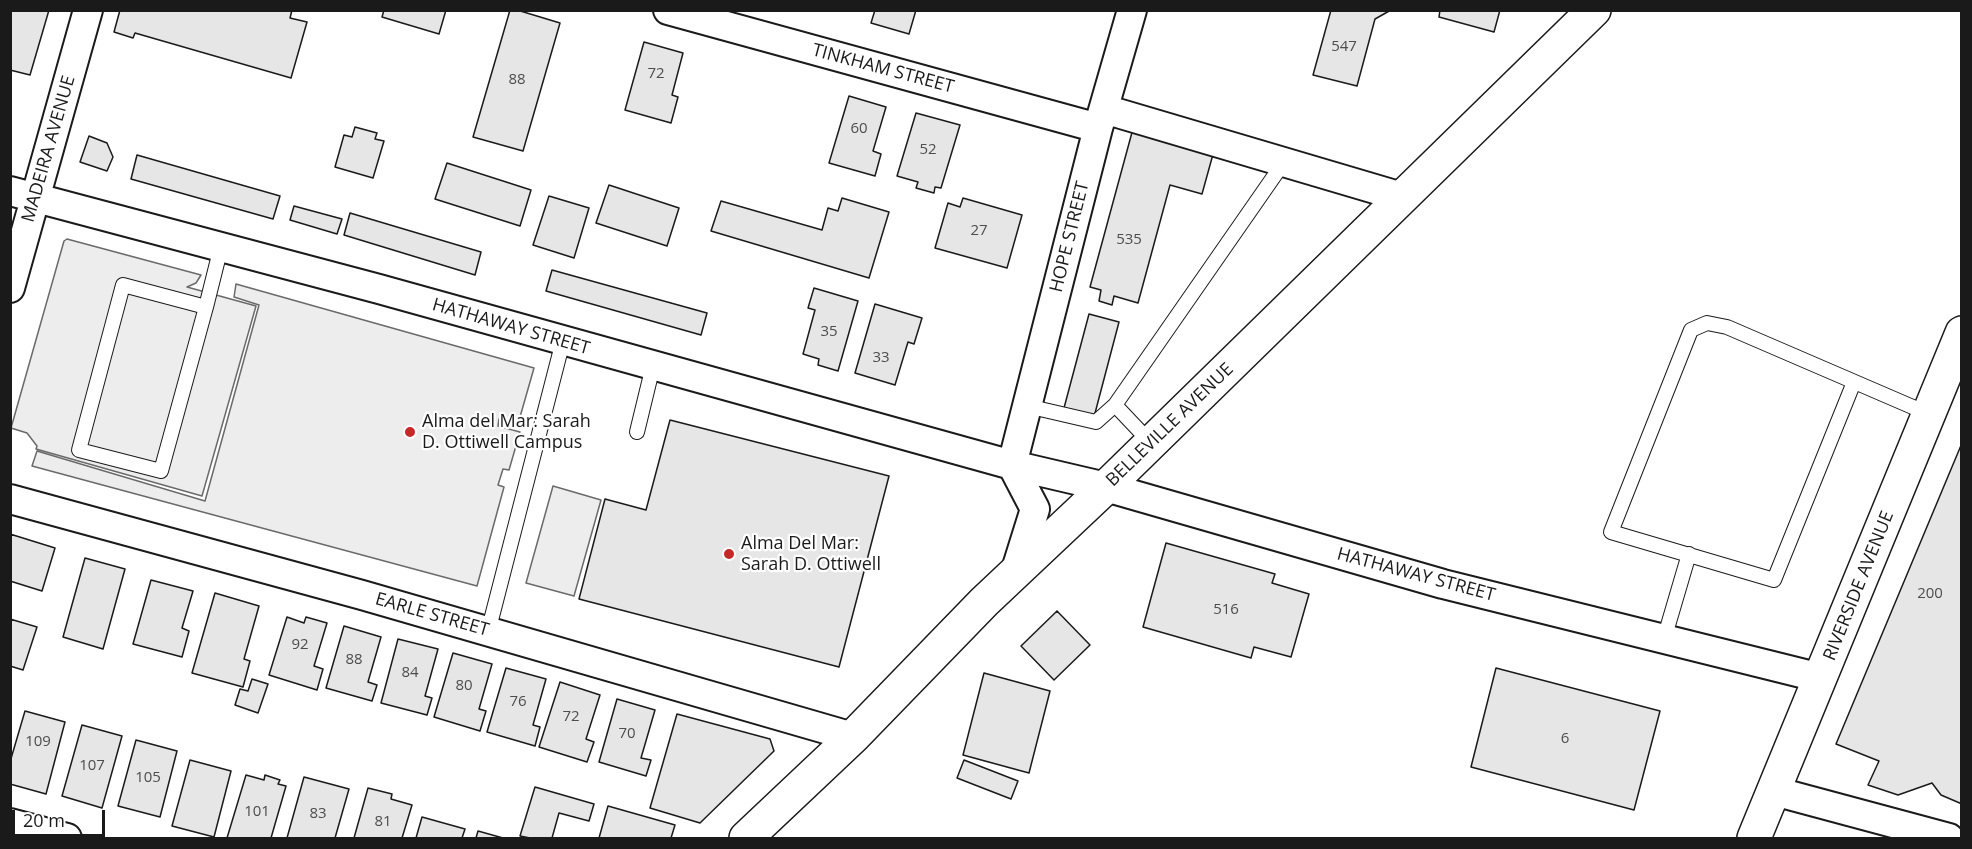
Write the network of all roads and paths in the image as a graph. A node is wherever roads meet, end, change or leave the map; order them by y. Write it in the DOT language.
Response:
graph roads {
  1 [pos="87,10"];
  2 [pos="668,10"];
  3 [pos="1132,10"];
  4 [pos="1594,10"];
  5 [pos="1101,118"];
  6 [pos="1284,162"];
  7 [pos="23,194"];
  8 [pos="1401,197"];
  9 [pos="221,247"];
  10 [pos="10,288"];
  11 [pos="206,307"];
  12 [pos="1962,333"];
  13 [pos="563,341"];
  14 [pos="653,366"];
  15 [pos="1854,382"];
  16 [pos="1115,405"];
  17 [pos="1027,406"];
  18 [pos="1929,414"];
  19 [pos="637,432"];
  20 [pos="1151,443"];
  21 [pos="1011,465"];
  22 [pos="1107,487"];
  23 [pos="10,499"];
  24 [pos="1689,554"];
  25 [pos="1015,573"];
  26 [pos="488,632"];
  27 [pos="1664,639"];
  28 [pos="1821,678"];
  29 [pos="853,737"];
  30 [pos="1774,791"];
  31 [pos="10,823"];
  32 [pos="67,838"];
  33 [pos="746,838"];
  34 [pos="1754,838"];
  35 [pos="1949,838"];
  1 -- 7 [label="street, MADEIRA AVENUE"];
  2 -- 5 [label="street, TINKHAM STREET"];
  3 -- 5 [label="street, HOPE STREET"];
  4 -- 8 [label="main road, BELLEVILLE AVENUE"];
  5 -- 6 [label="street, TINKHAM STREET"];
  5 -- 17 [label="street, HOPE STREET"];
  6 -- 8 [label="street, TINKHAM STREET"];
  6 -- 16 [label="lane"];
  7 -- 9 [label="street, HATHAWAY STREET"];
  7 -- 10 [label="street, MADEIRA AVENUE"];
  8 -- 20 [label="main road, BELLEVILLE AVENUE"];
  9 -- 11 [label="lane"];
  9 -- 13 [label="street, HATHAWAY STREET"];
  11 -- 11 [label="lane"];
  12 -- 18 [label="main road, RIVERSIDE AVENUE"];
  13 -- 14 [label="street, HATHAWAY STREET"];
  13 -- 26 [label="lane"];
  14 -- 19 [label="lane"];
  14 -- 21 [label="street, HATHAWAY STREET"];
  15 -- 18 [label="lane"];
  15 -- 24 [label="lane"];
  15 -- 24 [label="lane"];
  16 -- 17 [label="lane"];
  16 -- 20 [label="lane"];
  17 -- 21 [label="street, HOPE STREET"];
  18 -- 28 [label="main road, RIVERSIDE AVENUE"];
  20 -- 22 [label="main road, BELLEVILLE AVENUE"];
  21 -- 22 [label="street, HATHAWAY STREET"];
  21 -- 25 [label="street"];
  22 -- 25 [label="main road, BELLEVILLE AVENUE"];
  22 -- 27 [label="street, HATHAWAY STREET"];
  23 -- 26 [label="street, EARLE STREET"];
  24 -- 27 [label="lane"];
  25 -- 29 [label="main road, BELLEVILLE AVENUE"];
  26 -- 29 [label="street, EARLE STREET"];
  27 -- 28 [label="street, HATHAWAY STREET"];
  28 -- 30 [label="main road, RIVERSIDE AVENUE"];
  29 -- 33 [label="main road, BELLEVILLE AVENUE"];
  30 -- 34 [label="main road, RIVERSIDE AVENUE"];
  30 -- 35 [label="street"];
  31 -- 32 [label="street"];
}
